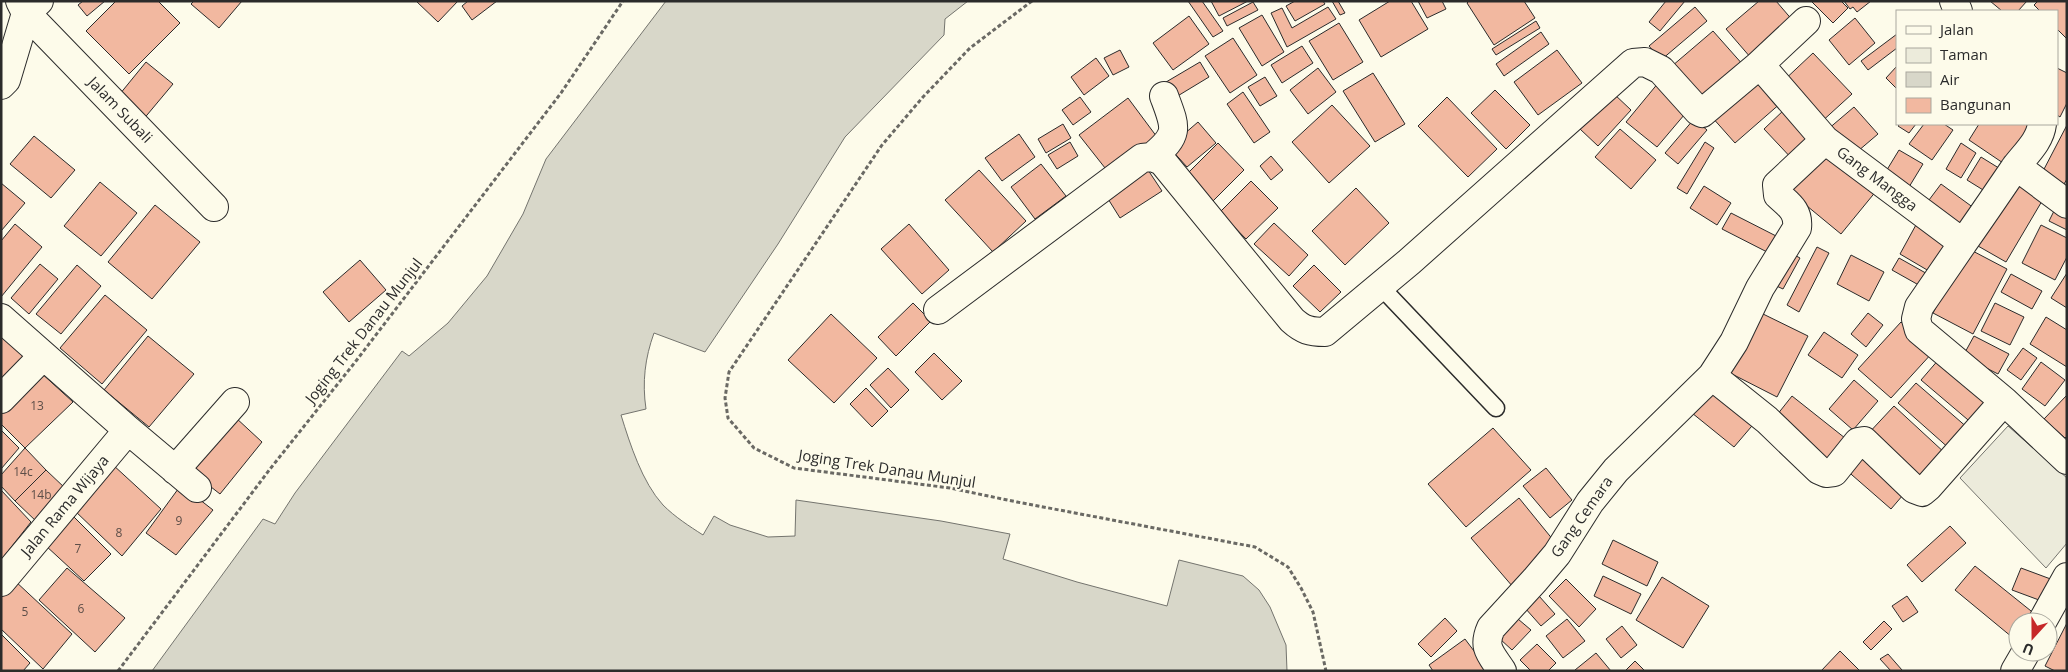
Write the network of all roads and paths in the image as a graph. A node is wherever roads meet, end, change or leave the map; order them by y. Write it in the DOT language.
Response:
graph roads {
  1 [pos="623,1"];
  2 [pos="1032,1"];
  3 [pos="28,5"];
  4 [pos="1806,21"];
  5 [pos="1758,66"];
  6 [pos="1,85"];
  7 [pos="1164,96"];
  8 [pos="2042,125"];
  9 [pos="1825,140"];
  10 [pos="1152,157"];
  11 [pos="2016,166"];
  12 [pos="2067,204"];
  13 [pos="214,206"];
  14 [pos="1963,243"];
  15 [pos="1380,286"];
  16 [pos="938,310"];
  17 [pos="1,318"];
  18 [pos="43,356"];
  19 [pos="1712,376"];
  20 [pos="1,400"];
  21 [pos="235,402"];
  22 [pos="2004,402"];
  23 [pos="1496,408"];
  24 [pos="128,430"];
  25 [pos="2067,460"];
  26 [pos="175,470"];
  27 [pos="197,488"];
  28 [pos="2067,577"];
  29 [pos="1,582"];
  30 [pos="2048,612"];
  31 [pos="118,671"];
  32 [pos="1326,671"];
  33 [pos="1502,671"];
  1 -- 31 [label="path, Joging Trek Danau Munjul"];
  2 -- 32 [label="path, Joging Trek Danau Munjul"];
  3 -- 6 [label="street"];
  3 -- 13 [label="street, Jalam Subali"];
  4 -- 5 [label="street"];
  5 -- 9 [label="street"];
  5 -- 15 [label="street"];
  7 -- 10 [label="street"];
  8 -- 11 [label="street"];
  9 -- 14 [label="street, Gang Mangga"];
  9 -- 19 [label="street, Gang Mangga"];
  10 -- 15 [label="street"];
  10 -- 16 [label="street"];
  11 -- 12 [label="street"];
  11 -- 14 [label="street"];
  14 -- 22 [label="street"];
  15 -- 23 [label="lane"];
  17 -- 18 [label="street"];
  18 -- 20 [label="street"];
  18 -- 24 [label="street"];
  19 -- 22 [label="street"];
  19 -- 33 [label="street, Gang Cemara"];
  21 -- 26 [label="street"];
  22 -- 25 [label="street"];
  24 -- 26 [label="street"];
  24 -- 29 [label="street, Jalan Rama Wijaya"];
  26 -- 27 [label="street"];
  28 -- 30 [label="street"];
}
